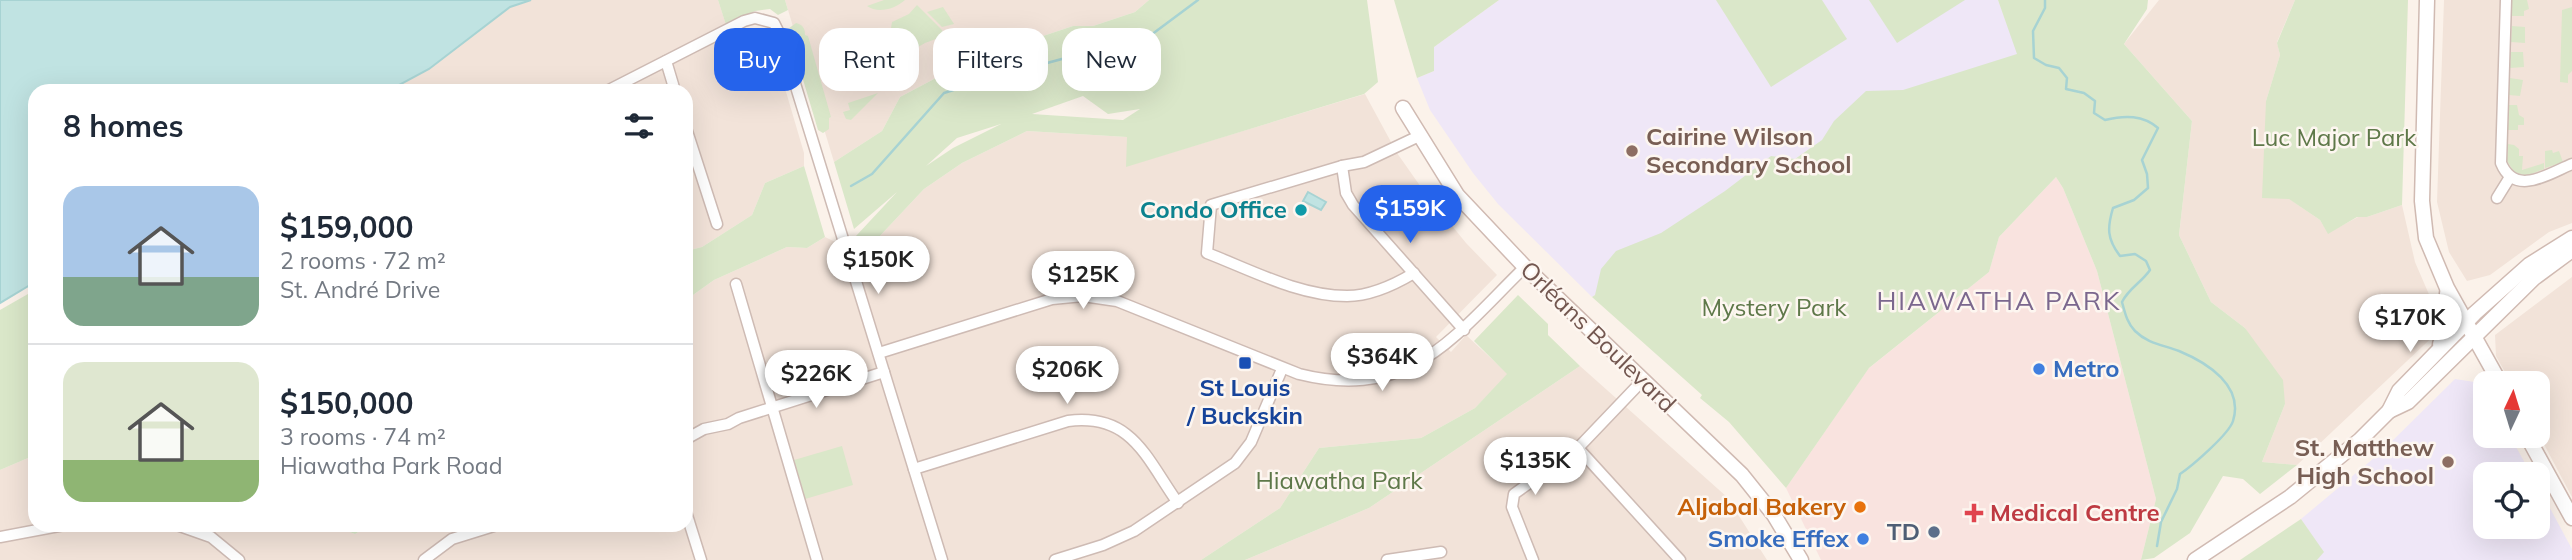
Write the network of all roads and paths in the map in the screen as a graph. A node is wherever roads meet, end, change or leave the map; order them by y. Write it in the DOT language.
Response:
graph roads {
  1 [pos="2427,0"];
  2 [pos="2506,0"];
  3 [pos="666,61"];
  4 [pos="621,84"];
  5 [pos="673,84"];
  6 [pos="1402,108"];
  7 [pos="1419,136"];
  8 [pos="693,150"];
  9 [pos="2572,164"];
  10 [pos="1342,166"];
  11 [pos="2510,177"];
  12 [pos="2497,198"];
  13 [pos="717,224"];
  14 [pos="2572,238"];
  15 [pos="2572,250"];
  16 [pos="1525,267"];
  17 [pos="1414,274"];
  18 [pos="736,284"];
  19 [pos="2446,288"];
  20 [pos="2499,314"];
  21 [pos="2466,321"];
  22 [pos="1464,330"];
  23 [pos="2474,337"];
  24 [pos="879,353"];
  25 [pos="2436,353"];
  26 [pos="1282,369"];
  27 [pos="2493,371"];
  28 [pos="2496,371"];
  29 [pos="884,372"];
  30 [pos="1643,380"];
  31 [pos="772,407"];
  32 [pos="2389,411"];
  33 [pos="693,435"];
  34 [pos="1578,448"];
  35 [pos="2534,448"];
  36 [pos="914,469"];
  37 [pos="1178,503"];
  38 [pos="2572,517"];
  39 [pos="28,532"];
  40 [pos="197,532"];
  41 [pos="474,532"];
  42 [pos="692,532"];
  43 [pos="0,537"];
  44 [pos="1441,552"];
  45 [pos="239,560"];
  46 [pos="424,560"];
  47 [pos="701,560"];
  48 [pos="817,560"];
  49 [pos="942,560"];
  50 [pos="1055,560"];
  51 [pos="1387,560"];
  52 [pos="1533,560"];
  53 [pos="1680,560"];
  54 [pos="1801,560"];
  55 [pos="2195,560"];
  1 -- 19 [label="street"];
  2 -- 11 [label="street"];
  3 -- 4 [label="street"];
  3 -- 5 [label="street"];
  3 -- 24 [label="street"];
  6 -- 7 [label="street, Orléans Boulevard"];
  7 -- 10 [label="street"];
  7 -- 16 [label="street, Orléans Boulevard"];
  8 -- 13 [label="street"];
  9 -- 11 [label="street"];
  10 -- 17 [label="street"];
  10 -- 17 [label="street"];
  11 -- 12 [label="street"];
  14 -- 21 [label="street"];
  15 -- 20 [label="street"];
  16 -- 22 [label="street"];
  16 -- 30 [label="street, Orléans Boulevard"];
  17 -- 22 [label="street"];
  18 -- 31 [label="street"];
  19 -- 21 [label="street"];
  19 -- 25 [label="street"];
  20 -- 23 [label="street"];
  20 -- 28 [label="street"];
  21 -- 23 [label="street"];
  21 -- 25 [label="street"];
  22 -- 26 [label="street"];
  23 -- 27 [label="street"];
  23 -- 32 [label="street"];
  24 -- 26 [label="street"];
  24 -- 29 [label="street"];
  25 -- 32 [label="street"];
  26 -- 37 [label="street"];
  29 -- 31 [label="street"];
  29 -- 36 [label="street"];
  30 -- 34 [label="street"];
  30 -- 54 [label="street, Orléans Boulevard"];
  31 -- 33 [label="street"];
  31 -- 48 [label="street"];
  32 -- 55 [label="street"];
  34 -- 52 [label="street"];
  34 -- 53 [label="street"];
  35 -- 38 [label="street"];
  36 -- 37 [label="street"];
  36 -- 49 [label="street"];
  37 -- 50 [label="street"];
  39 -- 43 [label="street"];
  40 -- 45 [label="street"];
  41 -- 46 [label="street"];
  42 -- 47 [label="street"];
  44 -- 51 [label="street"];
}
